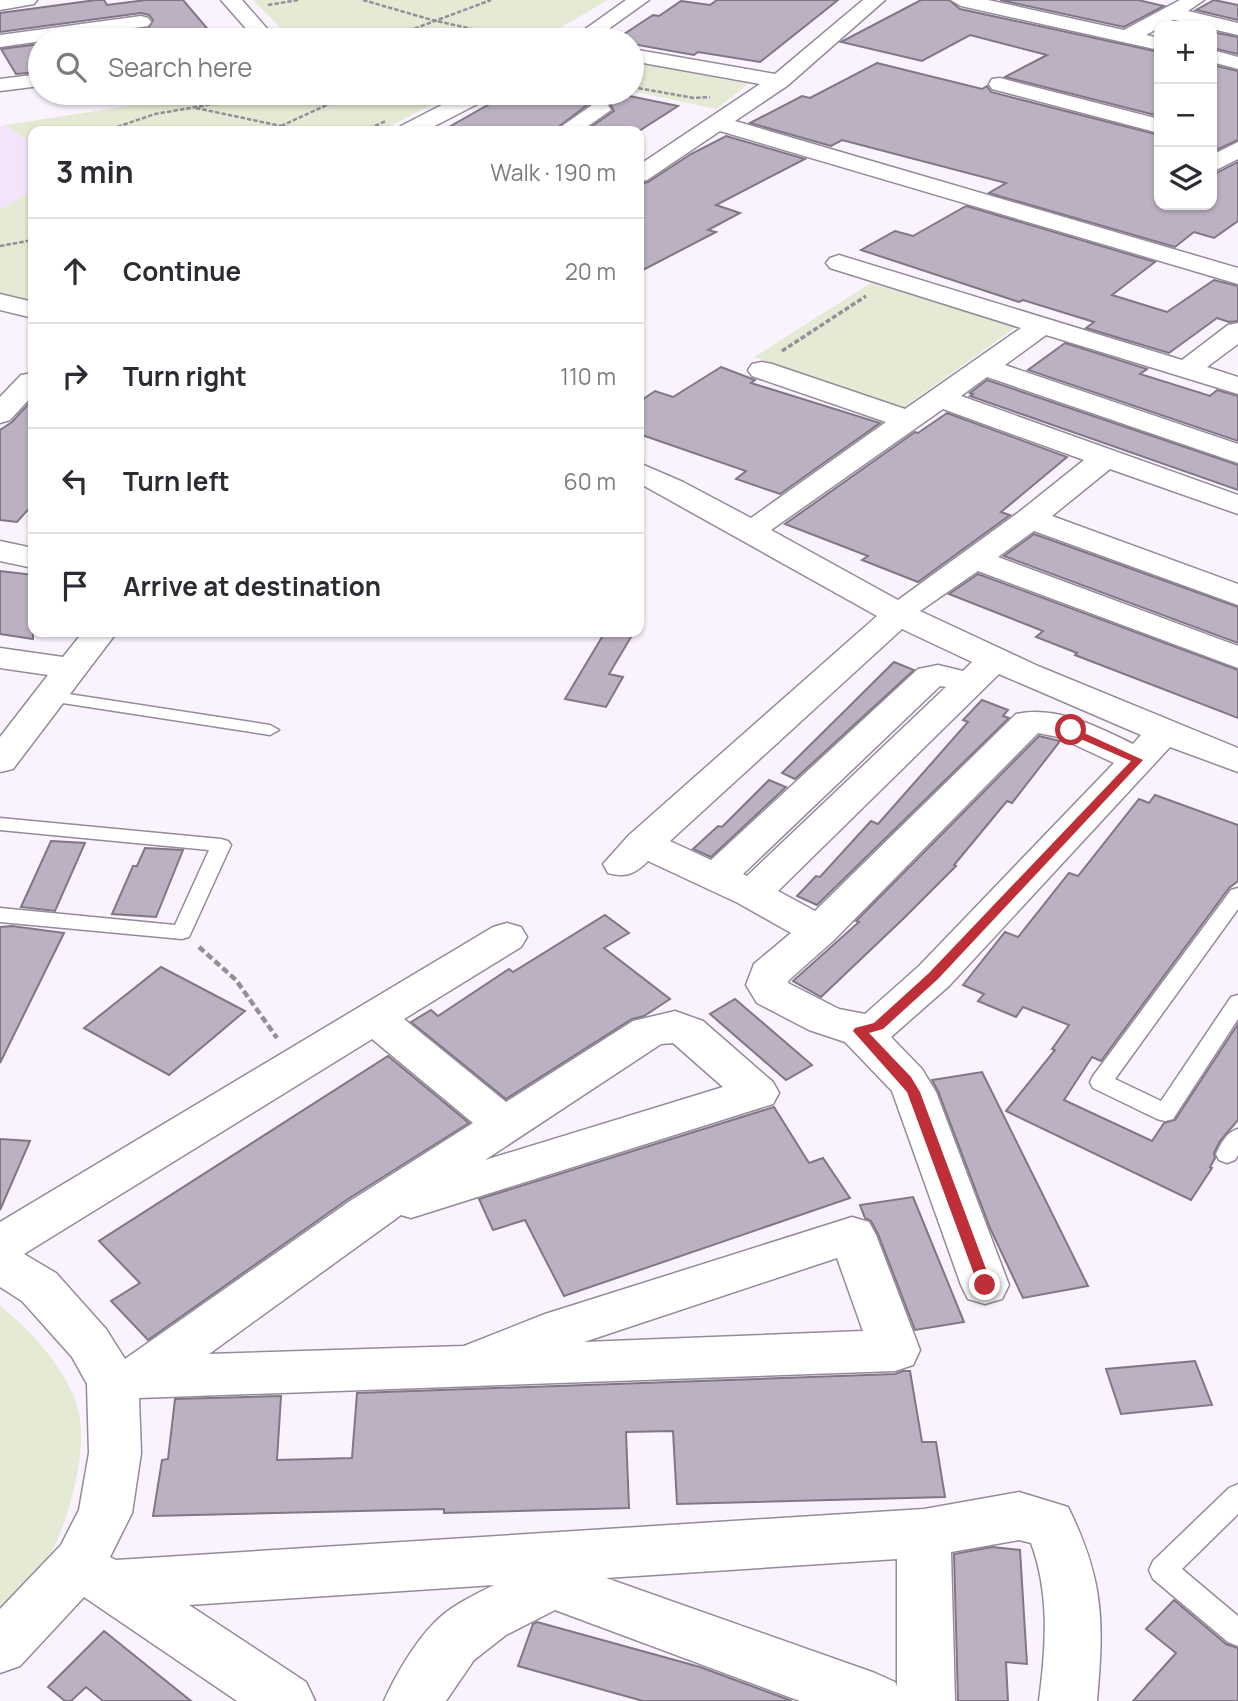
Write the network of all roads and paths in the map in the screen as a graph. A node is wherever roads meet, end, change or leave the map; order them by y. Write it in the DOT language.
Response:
graph roads {
  1 [pos="27,0"];
  2 [pos="231,0"];
  3 [pos="363,0"];
  4 [pos="491,0"];
  5 [pos="639,0"];
  6 [pos="876,0"];
  7 [pos="961,0"];
  8 [pos="1194,0"];
  9 [pos="0,4"];
  10 [pos="1171,13"];
  11 [pos="439,22"];
  12 [pos="68,28"];
  13 [pos="146,28"];
  14 [pos="256,28"];
  15 [pos="420,28"];
  16 [pos="467,28"];
  17 [pos="598,28"];
  18 [pos="1238,29"];
  19 [pos="28,36"];
  20 [pos="1129,36"];
  21 [pos="0,41"];
  22 [pos="1154,43"];
  23 [pos="644,57"];
  24 [pos="1217,57"];
  25 [pos="1238,62"];
  26 [pos="779,81"];
  27 [pos="28,82"];
  28 [pos="1000,84"];
  29 [pos="0,85"];
  30 [pos="210,105"];
  31 [pos="327,105"];
  32 [pos="458,105"];
  33 [pos="193,108"];
  34 [pos="600,110"];
  35 [pos="718,123"];
  36 [pos="1154,125"];
  37 [pos="120,126"];
  38 [pos="281,126"];
  39 [pos="418,126"];
  40 [pos="574,126"];
  41 [pos="1217,141"];
  42 [pos="1238,147"];
  43 [pos="1217,162"];
  44 [pos="644,172"];
  45 [pos="28,241"];
  46 [pos="0,246"];
  47 [pos="839,263"];
  48 [pos="1238,276"];
  49 [pos="873,295"];
  50 [pos="0,302"];
  51 [pos="28,309"];
  52 [pos="0,312"];
  53 [pos="28,318"];
  54 [pos="1043,325"];
  55 [pos="1238,331"];
  56 [pos="772,360"];
  57 [pos="984,367"];
  58 [pos="1187,369"];
  59 [pos="23,377"];
  60 [pos="1238,386"];
  61 [pos="939,398"];
  62 [pos="0,414"];
  63 [pos="908,420"];
  64 [pos="1238,454"];
  65 [pos="1105,457"];
  66 [pos="644,475"];
  67 [pos="1238,505"];
  68 [pos="1030,519"];
  69 [pos="764,522"];
  70 [pos="974,559"];
  71 [pos="1238,595"];
  72 [pos="906,609"];
  73 [pos="96,637"];
  74 [pos="0,658"];
  75 [pos="1238,658"];
  76 [pos="70,668"];
  77 [pos="983,671"];
  78 [pos="49,696"];
  79 [pos="270,730"];
  80 [pos="1164,732"];
  81 [pos="1138,760"];
  82 [pos="0,761"];
  83 [pos="1238,761"];
  84 [pos="0,824"];
  85 [pos="716,877"];
  86 [pos="752,894"];
  87 [pos="1238,895"];
  88 [pos="0,915"];
  89 [pos="819,931"];
  90 [pos="182,932"];
  91 [pos="507,937"];
  92 [pos="1238,1002"];
  93 [pos="374,1018"];
  94 [pos="860,1031"];
  95 [pos="298,1064"];
  96 [pos="505,1125"];
  97 [pos="366,1214"];
  98 [pos="0,1245"];
  99 [pos="0,1263"];
  100 [pos="985,1285"];
  101 [pos="467,1367"];
  102 [pos="125,1381"];
  103 [pos="1238,1496"];
  104 [pos="924,1533"];
  105 [pos="95,1573"];
  106 [pos="1238,1633"];
  107 [pos="0,1647"];
  108 [pos="286,1701"];
  109 [pos="414,1701"];
  110 [pos="875,1701"];
  111 [pos="926,1701"];
  112 [pos="1068,1701"];
  1 -- 9 [label="street"];
  2 -- 14 [label="street"];
  3 -- 11 [label="path"];
  4 -- 11 [label="path"];
  5 -- 17 [label="street"];
  6 -- 26 [label="street"];
  7 -- 20 [label="street"];
  8 -- 10 [label="street"];
  10 -- 18 [label="street"];
  10 -- 20 [label="street"];
  11 -- 15 [label="path"];
  11 -- 16 [label="path"];
  12 -- 13 [label="street"];
  19 -- 21 [label="street"];
  20 -- 22 [label="street"];
  23 -- 26 [label="street"];
  24 -- 25 [label="street"];
  26 -- 35 [label="street"];
  27 -- 29 [label="street"];
  28 -- 36 [label="street"];
  30 -- 33 [label="path"];
  31 -- 38 [label="path"];
  32 -- 39 [label="street"];
  33 -- 37 [label="path"];
  33 -- 38 [label="path"];
  34 -- 40 [label="street"];
  35 -- 44 [label="street"];
  35 -- 48 [label="street"];
  41 -- 42 [label="street"];
  42 -- 43 [label="street"];
  45 -- 46 [label="path"];
  47 -- 54 [label="street"];
  49 -- 56 [label="path"];
  50 -- 51 [label="street"];
  52 -- 53 [label="street"];
  54 -- 57 [label="street"];
  54 -- 58 [label="street"];
  55 -- 58 [label="street"];
  56 -- 63 [label="street"];
  57 -- 61 [label="street"];
  57 -- 64 [label="street"];
  58 -- 60 [label="street"];
  59 -- 62 [label="street"];
  61 -- 63 [label="street"];
  61 -- 65 [label="street"];
  63 -- 69 [label="street"];
  65 -- 67 [label="street"];
  65 -- 68 [label="street"];
  66 -- 72 [label="street"];
  68 -- 70 [label="street"];
  68 -- 71 [label="street"];
  70 -- 72 [label="street"];
  70 -- 75 [label="street"];
  72 -- 77 [label="street"];
  72 -- 85 [label="street"];
  73 -- 76 [label="street"];
  74 -- 76 [label="street"];
  76 -- 78 [label="street"];
  77 -- 80 [label="street"];
  77 -- 85 [label="street"];
  77 -- 86 [label="street"];
  78 -- 79 [label="lane"];
  78 -- 82 [label="street"];
  80 -- 81 [label="street"];
  80 -- 83 [label="street"];
  81 -- 89 [label="street"];
  81 -- 94 [label="street"];
  84 -- 90 [label="lane"];
  85 -- 86 [label="street"];
  86 -- 89 [label="street"];
  87 -- 92 [label="lane"];
  88 -- 90 [label="lane"];
  89 -- 94 [label="street"];
  90 -- 95 [label="path"];
  91 -- 93 [label="street"];
  93 -- 95 [label="street"];
  93 -- 96 [label="street"];
  94 -- 100 [label="street"];
  95 -- 98 [label="street"];
  96 -- 97 [label="street"];
  96 -- 97 [label="street"];
  97 -- 102 [label="street"];
  99 -- 102 [label="street"];
  101 -- 101 [label="street"];
  101 -- 102 [label="street"];
  102 -- 105 [label="street"];
  103 -- 106 [label="lane"];
  104 -- 105 [label="street"];
  104 -- 111 [label="street"];
  104 -- 112 [label="street"];
  105 -- 107 [label="street"];
  105 -- 108 [label="street"];
  109 -- 110 [label="street"];
}
